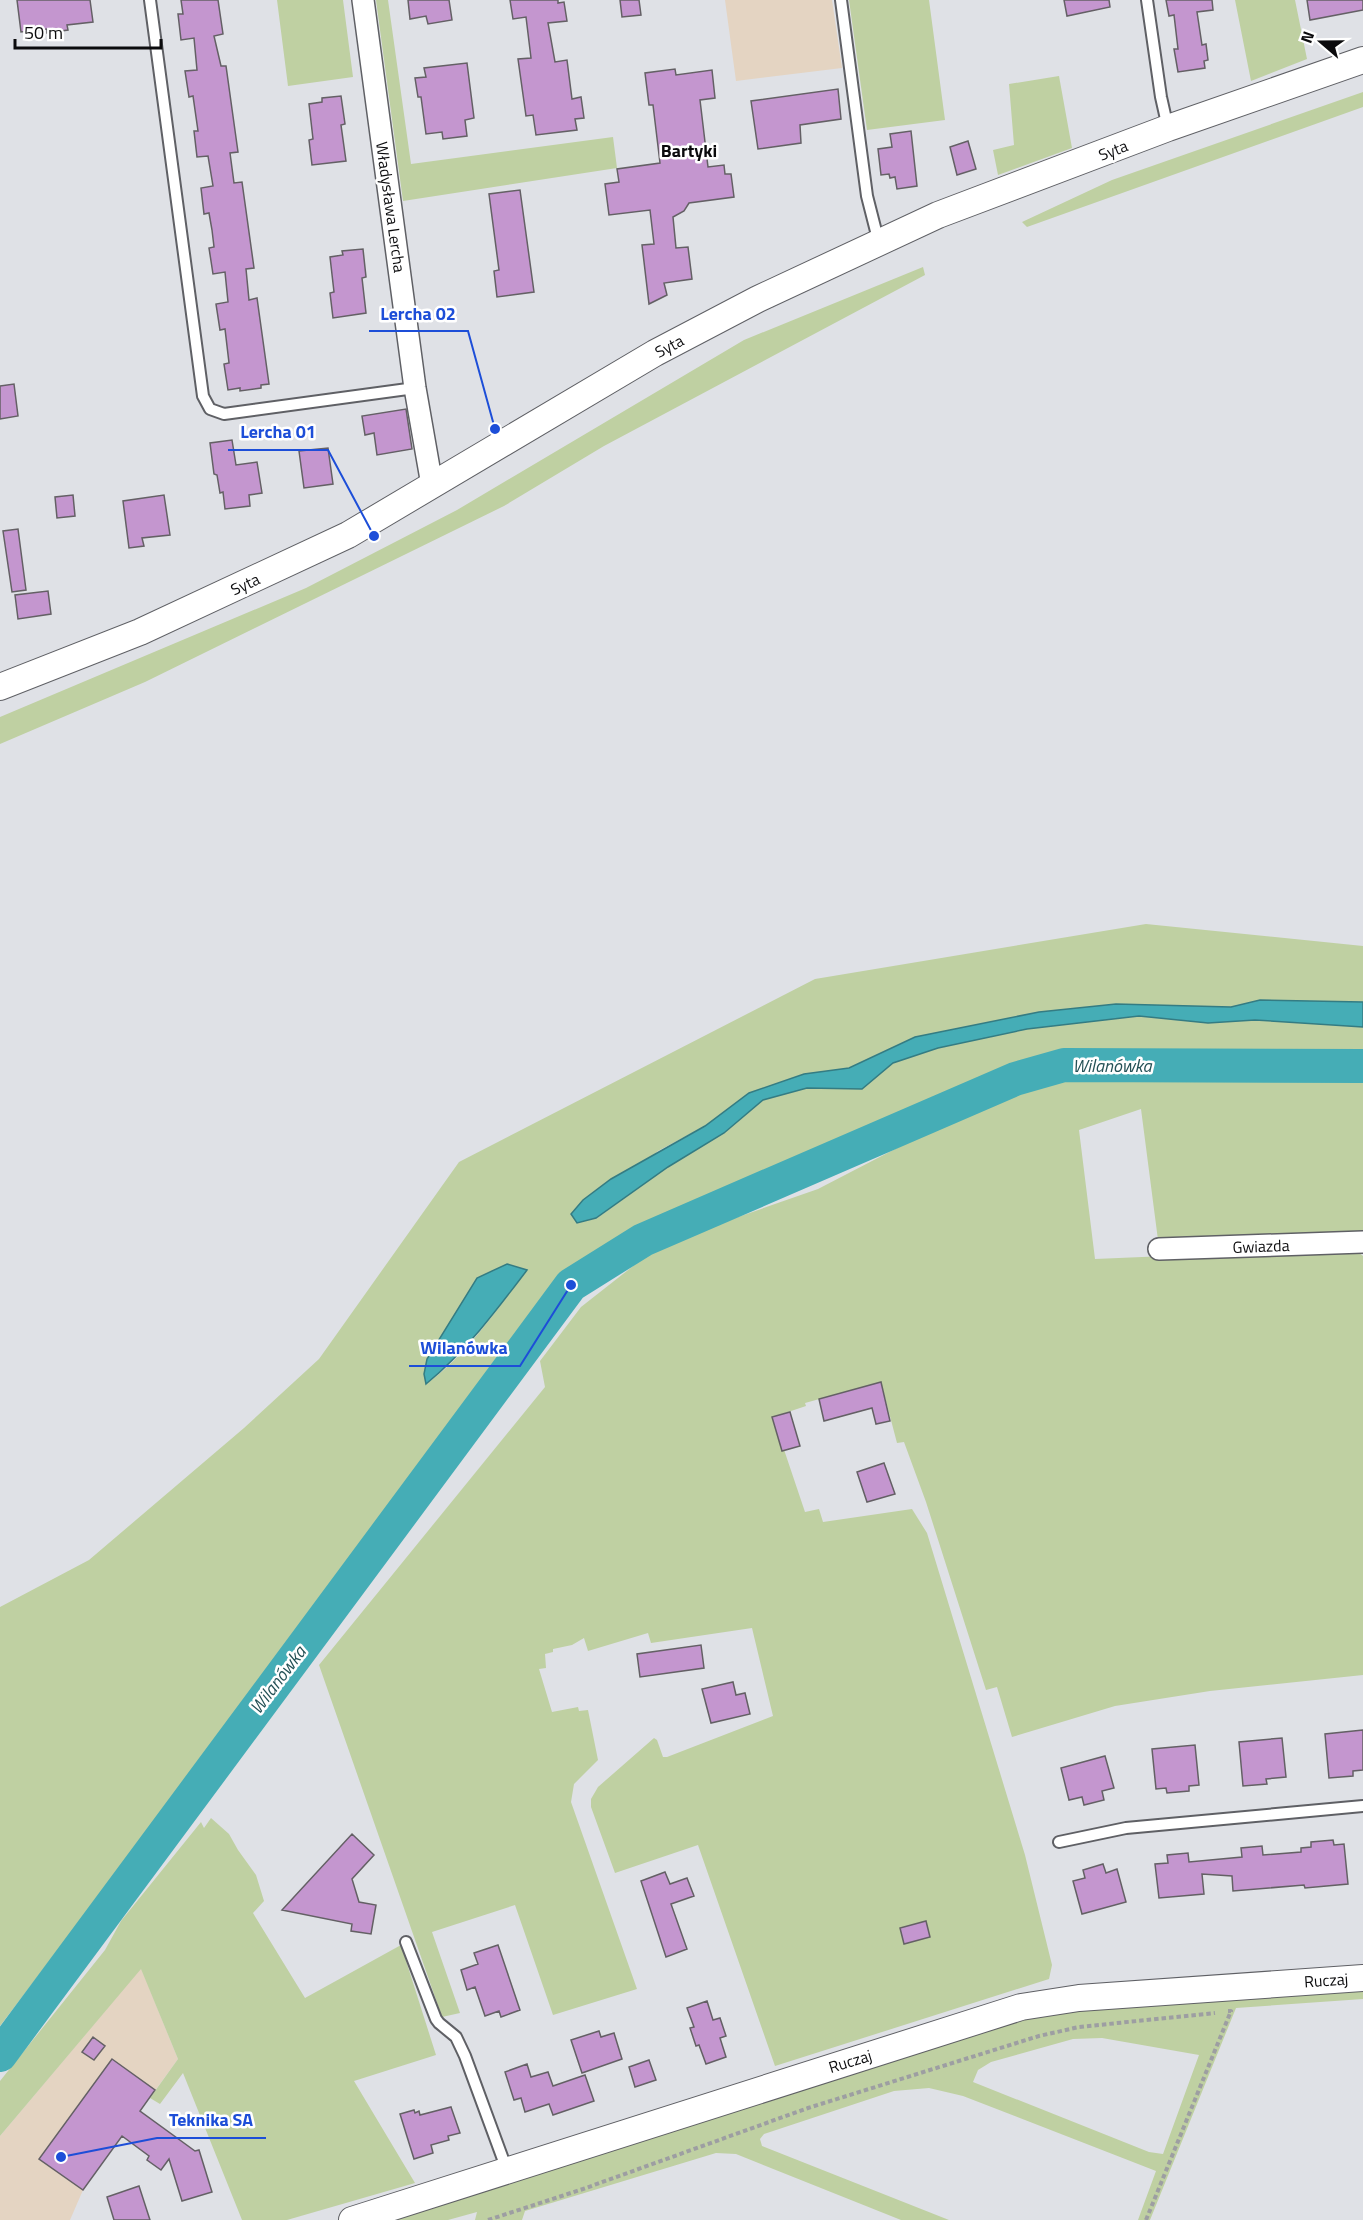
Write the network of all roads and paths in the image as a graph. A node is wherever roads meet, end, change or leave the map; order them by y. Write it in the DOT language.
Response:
graph roads {
  1 [pos="150,0"];
  2 [pos="363,0"];
  3 [pos="841,0"];
  4 [pos="1147,0"];
  5 [pos="1363,60"];
  6 [pos="1168,128"];
  7 [pos="879,243"];
  8 [pos="415,388"];
  9 [pos="432,485"];
  10 [pos="0,687"];
  11 [pos="1363,1242"];
  12 [pos="1159,1249"];
  13 [pos="1363,1806"];
  14 [pos="1059,1842"];
  15 [pos="406,1942"];
  16 [pos="1363,1977"];
  17 [pos="507,2170"];
  18 [pos="352,2220"];
  19 [pos="488,2220"];
  20 [pos="1146,2220"];
  1 -- 8 [label="lane"];
  2 -- 8 [label="street, Władysława Lercha"];
  3 -- 7 [label="lane"];
  4 -- 6 [label="lane"];
  5 -- 6 [label="street, Syta"];
  6 -- 7 [label="street, Syta"];
  7 -- 9 [label="street, Syta"];
  8 -- 9 [label="street, Władysława Lercha"];
  9 -- 10 [label="street, Syta"];
  11 -- 12 [label="street, Gwiazda"];
  13 -- 14 [label="lane"];
  15 -- 17 [label="lane"];
  16 -- 17 [label="street, Ruczaj"];
  17 -- 18 [label="street, Ruczaj"];
  19 -- 20 [label="path"];
}
